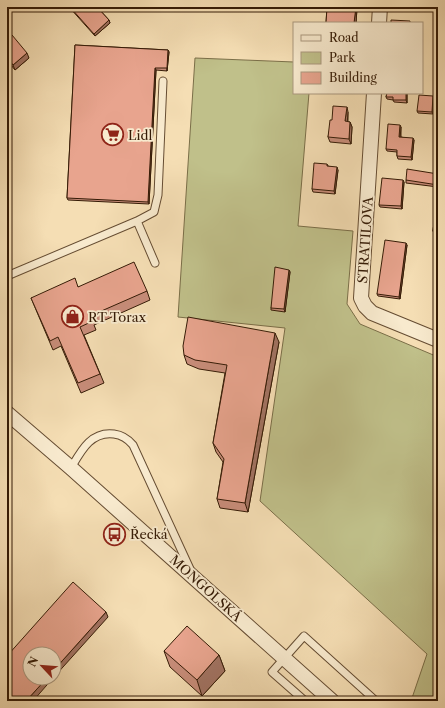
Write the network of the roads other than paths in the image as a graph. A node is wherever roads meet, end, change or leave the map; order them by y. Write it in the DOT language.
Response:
graph roads {
  1 [pos="380,7"];
  2 [pos="379,22"];
  3 [pos="163,81"];
  4 [pos="374,94"];
  5 [pos="137,221"];
  6 [pos="155,263"];
  7 [pos="7,276"];
  8 [pos="438,340"];
  9 [pos="10,414"];
  10 [pos="71,468"];
  11 [pos="193,577"];
  12 [pos="284,659"];
  13 [pos="305,701"];
  14 [pos="332,701"];
  15 [pos="376,701"];
  1 -- 2 [label="street"];
  3 -- 5 [label="lane"];
  4 -- 8 [label="street, STRATILOVA"];
  5 -- 6 [label="lane"];
  5 -- 7 [label="lane"];
  9 -- 10 [label="street, MONGOLSKÁ"];
  10 -- 11 [label="street, MONGOLSKÁ"];
  10 -- 11 [label="lane"];
  11 -- 12 [label="street, MONGOLSKÁ"];
  12 -- 13 [label="lane"];
  12 -- 14 [label="street, MONGOLSKÁ"];
  12 -- 15 [label="lane"];
}
